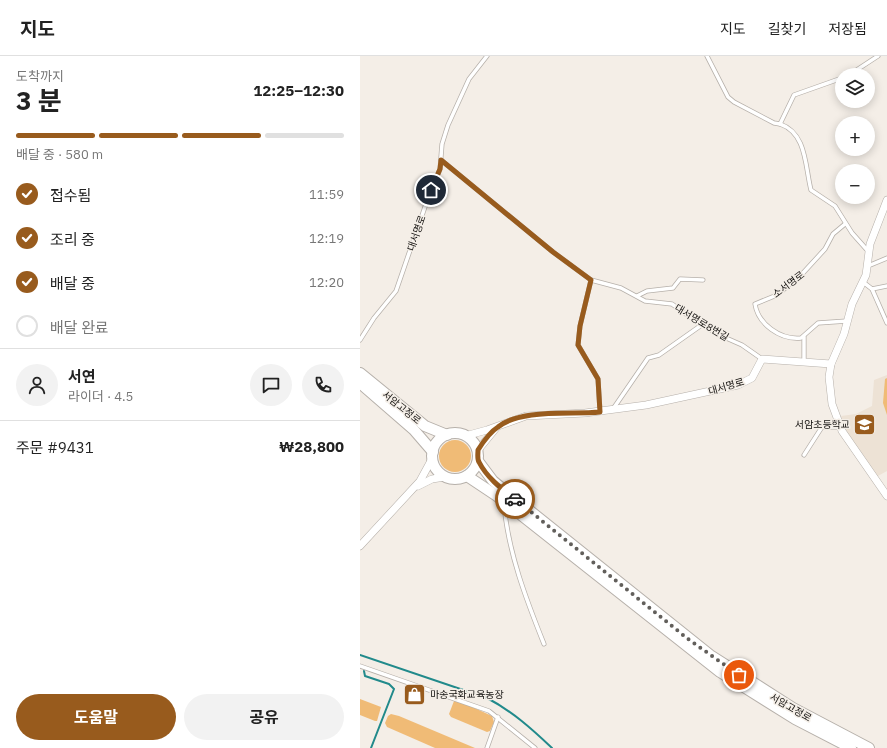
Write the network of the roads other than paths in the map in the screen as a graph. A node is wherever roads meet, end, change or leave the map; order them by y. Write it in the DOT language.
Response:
graph roads {
  1 [pos="487,56"];
  2 [pos="707,56"];
  3 [pos="878,56"];
  4 [pos="860,68"];
  5 [pos="835,80"];
  6 [pos="780,124"];
  7 [pos="441,160"];
  8 [pos="887,200"];
  9 [pos="845,224"];
  10 [pos="869,252"];
  11 [pos="886,258"];
  12 [pos="868,266"];
  13 [pos="591,280"];
  14 [pos="703,280"];
  15 [pos="863,282"];
  16 [pos="887,286"];
  17 [pos="872,289"];
  18 [pos="637,296"];
  19 [pos="848,321"];
  20 [pos="887,323"];
  21 [pos="702,324"];
  22 [pos="804,337"];
  23 [pos="360,340"];
  24 [pos="762,359"];
  25 [pos="804,361"];
  26 [pos="831,364"];
  27 [pos="360,373"];
  28 [pos="360,383"];
  29 [pos="612,410"];
  30 [pos="600,412"];
  31 [pos="840,426"];
  32 [pos="498,427"];
  33 [pos="447,435"];
  34 [pos="465,436"];
  35 [pos="478,450"];
  36 [pos="433,455"];
  37 [pos="804,455"];
  38 [pos="478,461"];
  39 [pos="467,476"];
  40 [pos="445,477"];
  41 [pos="411,491"];
  42 [pos="887,496"];
  43 [pos="504,501"];
  44 [pos="360,546"];
  45 [pos="544,644"];
  46 [pos="360,666"];
  47 [pos="498,717"];
  48 [pos="487,748"];
  49 [pos="535,748"];
  50 [pos="851,748"];
  51 [pos="869,748"];
  1 -- 7 [label="lane, 대서명로"];
  2 -- 6 [label="lane"];
  3 -- 4 [label="lane"];
  5 -- 6 [label="lane"];
  6 -- 9 [label="lane"];
  7 -- 13 [label="lane, 대서명로8번길"];
  7 -- 23 [label="lane, 대서명로"];
  8 -- 10 [label="street"];
  9 -- 10 [label="lane"];
  9 -- 22 [label="lane, 소서명로"];
  10 -- 12 [label="street"];
  11 -- 12 [label="lane"];
  12 -- 15 [label="street"];
  13 -- 18 [label="lane, 대서명로8번길"];
  13 -- 30 [label="lane"];
  14 -- 18 [label="lane, 대서명로8번길"];
  15 -- 17 [label="lane"];
  15 -- 19 [label="street"];
  16 -- 17 [label="lane"];
  17 -- 20 [label="lane"];
  18 -- 21 [label="lane, 대서명로8번길"];
  19 -- 22 [label="lane"];
  19 -- 26 [label="street"];
  21 -- 24 [label="lane, 대서명로8번길"];
  21 -- 29 [label="lane"];
  22 -- 25 [label="lane"];
  24 -- 25 [label="street"];
  24 -- 29 [label="street, 대서명로"];
  25 -- 26 [label="street"];
  26 -- 31 [label="street"];
  27 -- 33 [label="main road, 서암고정로"];
  28 -- 36 [label="main road, 서암고정로"];
  29 -- 30 [label="street, 대서명로"];
  30 -- 32 [label="street, 대서명로"];
  31 -- 37 [label="lane"];
  31 -- 42 [label="street"];
  32 -- 34 [label="street, 대서명로"];
  32 -- 35 [label="street"];
  33 -- 34 [label="main road"];
  33 -- 36 [label="main road"];
  34 -- 35 [label="main road"];
  35 -- 38 [label="main road"];
  36 -- 40 [label="main road"];
  36 -- 41 [label="street"];
  38 -- 39 [label="main road"];
  38 -- 51 [label="main road, 서암고정로"];
  39 -- 40 [label="main road"];
  39 -- 43 [label="main road, 서암고정로"];
  40 -- 41 [label="street"];
  41 -- 44 [label="street"];
  43 -- 45 [label="lane"];
  43 -- 50 [label="main road, 서암고정로"];
  46 -- 47 [label="lane"];
  47 -- 48 [label="lane"];
  47 -- 49 [label="lane"];
}
